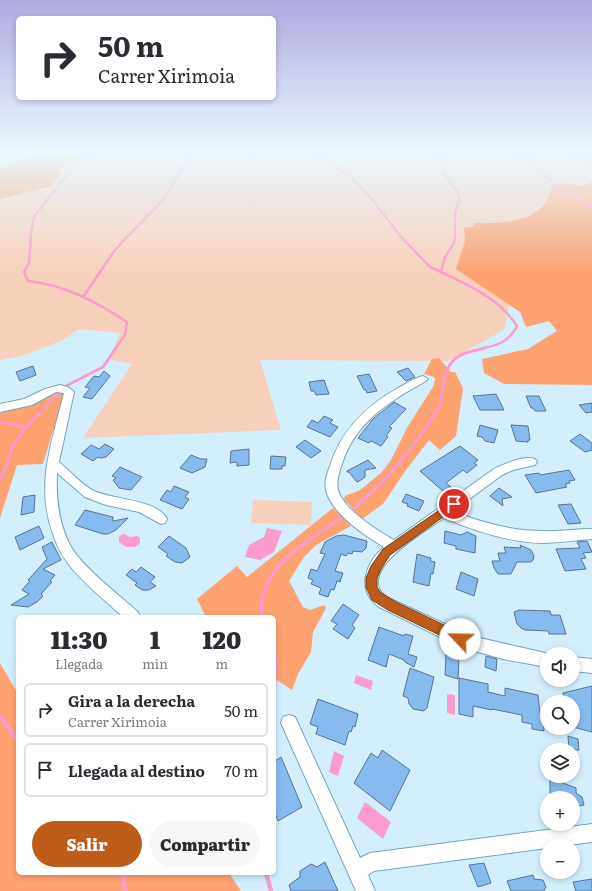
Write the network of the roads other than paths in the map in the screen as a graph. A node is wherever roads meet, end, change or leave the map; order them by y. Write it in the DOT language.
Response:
graph roads {
  1 [pos="423,379"];
  2 [pos="0,408"];
  3 [pos="531,462"];
  4 [pos="53,463"];
  5 [pos="443,512"];
  6 [pos="161,519"];
  7 [pos="592,534"];
  8 [pos="394,546"];
  9 [pos="132,615"];
  10 [pos="540,659"];
  11 [pos="580,665"];
  12 [pos="592,666"];
  13 [pos="289,723"];
  14 [pos="592,833"];
  15 [pos="357,872"];
  16 [pos="366,891"];
  1 -- 8 [label="street"];
  2 -- 4 [label="street"];
  3 -- 5 [label="street"];
  4 -- 6 [label="street"];
  4 -- 9 [label="street"];
  5 -- 7 [label="street"];
  5 -- 8 [label="street"];
  8 -- 10 [label="street"];
  11 -- 12 [label="street"];
  13 -- 15 [label="street"];
  14 -- 15 [label="street"];
  15 -- 16 [label="street"];
}
